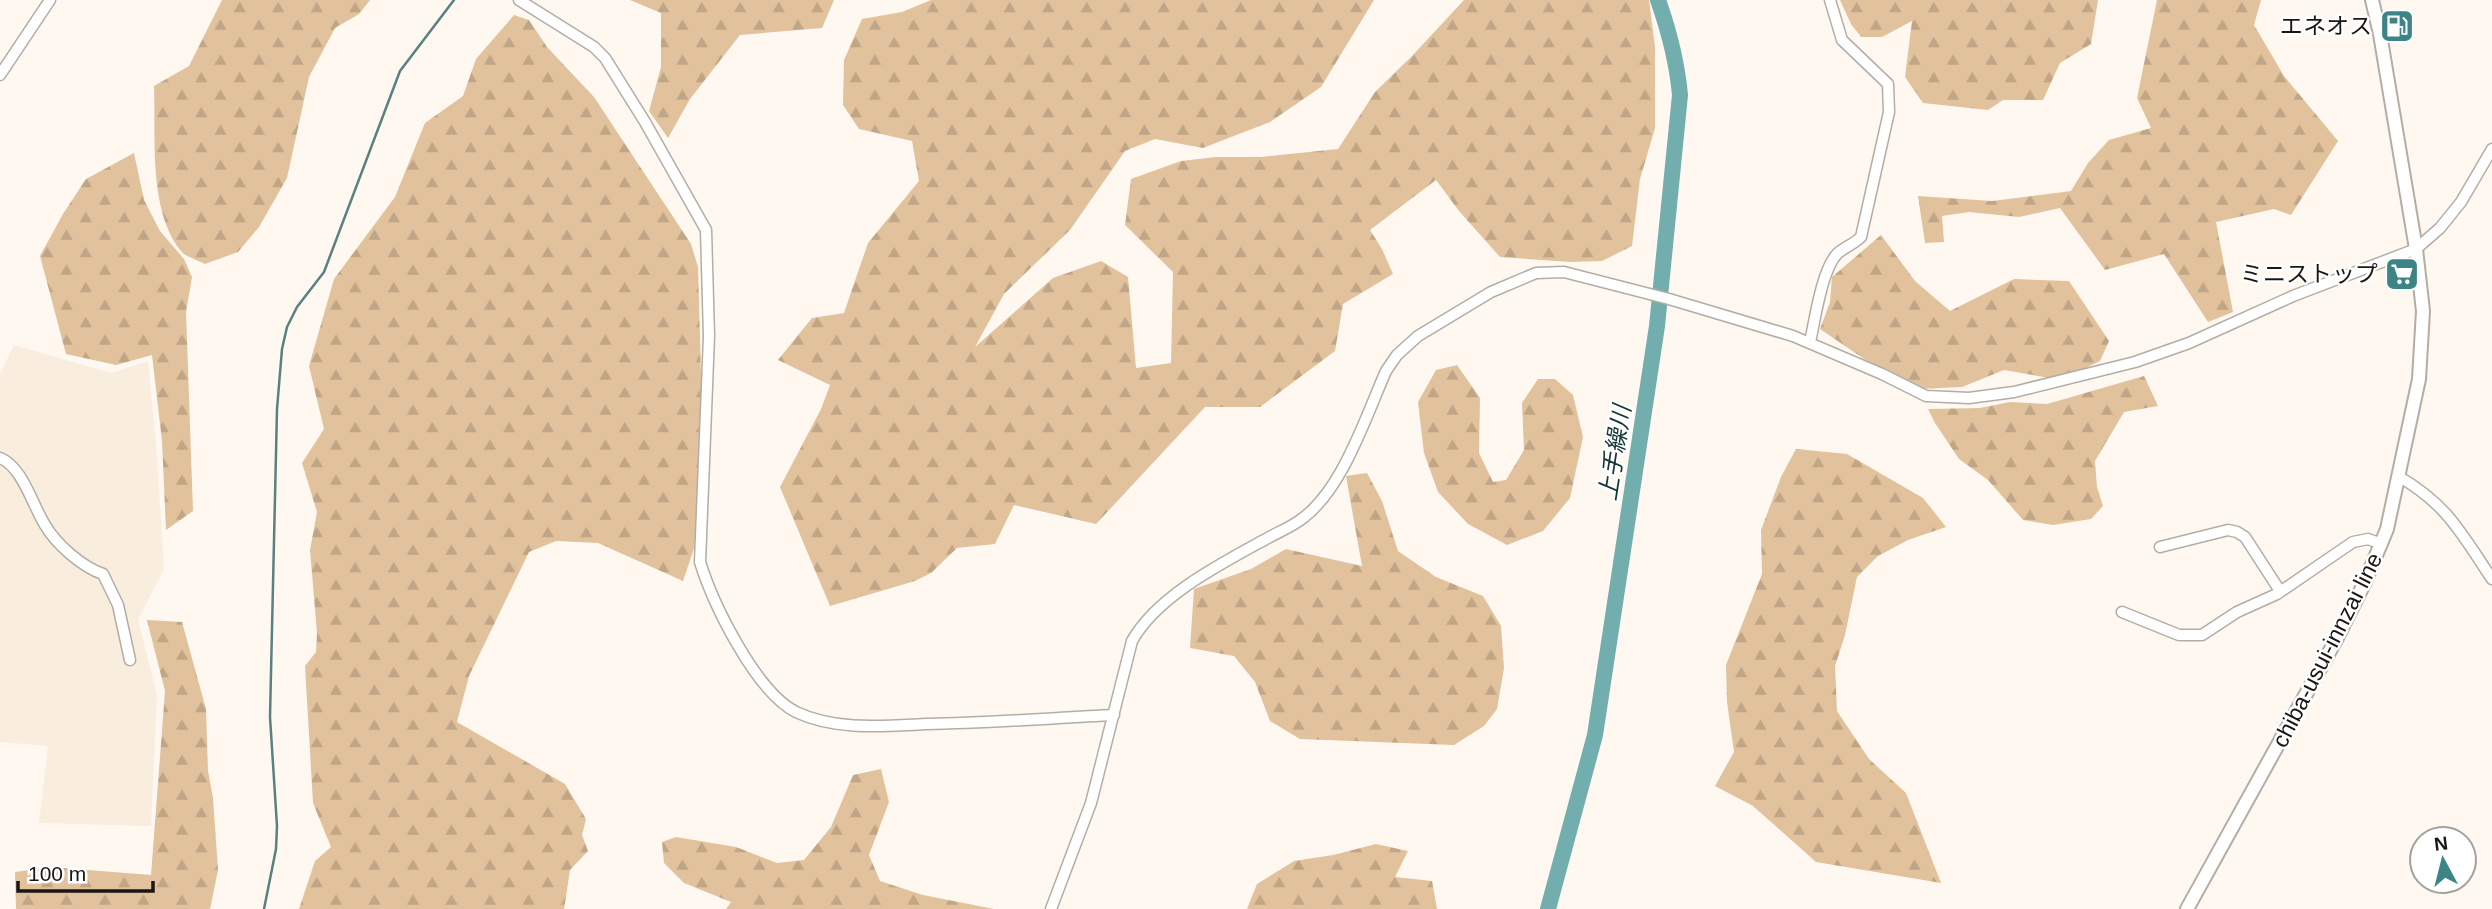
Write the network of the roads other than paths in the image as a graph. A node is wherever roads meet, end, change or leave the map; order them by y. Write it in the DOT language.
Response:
graph roads {
  1 [pos="50,0"];
  2 [pos="519,0"];
  3 [pos="1830,0"];
  4 [pos="2372,0"];
  5 [pos="0,75"];
  6 [pos="2492,149"];
  7 [pos="2416,249"];
  8 [pos="1810,342"];
  9 [pos="0,458"];
  10 [pos="2398,476"];
  11 [pos="2382,544"];
  12 [pos="2160,547"];
  13 [pos="2492,579"];
  14 [pos="2280,591"];
  15 [pos="2122,612"];
  16 [pos="130,660"];
  17 [pos="1114,715"];
  18 [pos="1051,909"];
  19 [pos="2187,909"];
  1 -- 5 [label="street"];
  2 -- 17 [label="street"];
  3 -- 8 [label="street"];
  4 -- 7 [label="main road, chiba-usui-innzai line"];
  6 -- 7 [label="street"];
  7 -- 8 [label="street"];
  7 -- 10 [label="main road, chiba-usui-innzai line"];
  8 -- 17 [label="street"];
  9 -- 16 [label="street"];
  10 -- 11 [label="main road, chiba-usui-innzai line"];
  10 -- 13 [label="street"];
  11 -- 14 [label="street"];
  11 -- 19 [label="main road, chiba-usui-innzai line"];
  12 -- 14 [label="street"];
  14 -- 15 [label="street"];
  17 -- 18 [label="street"];
}
